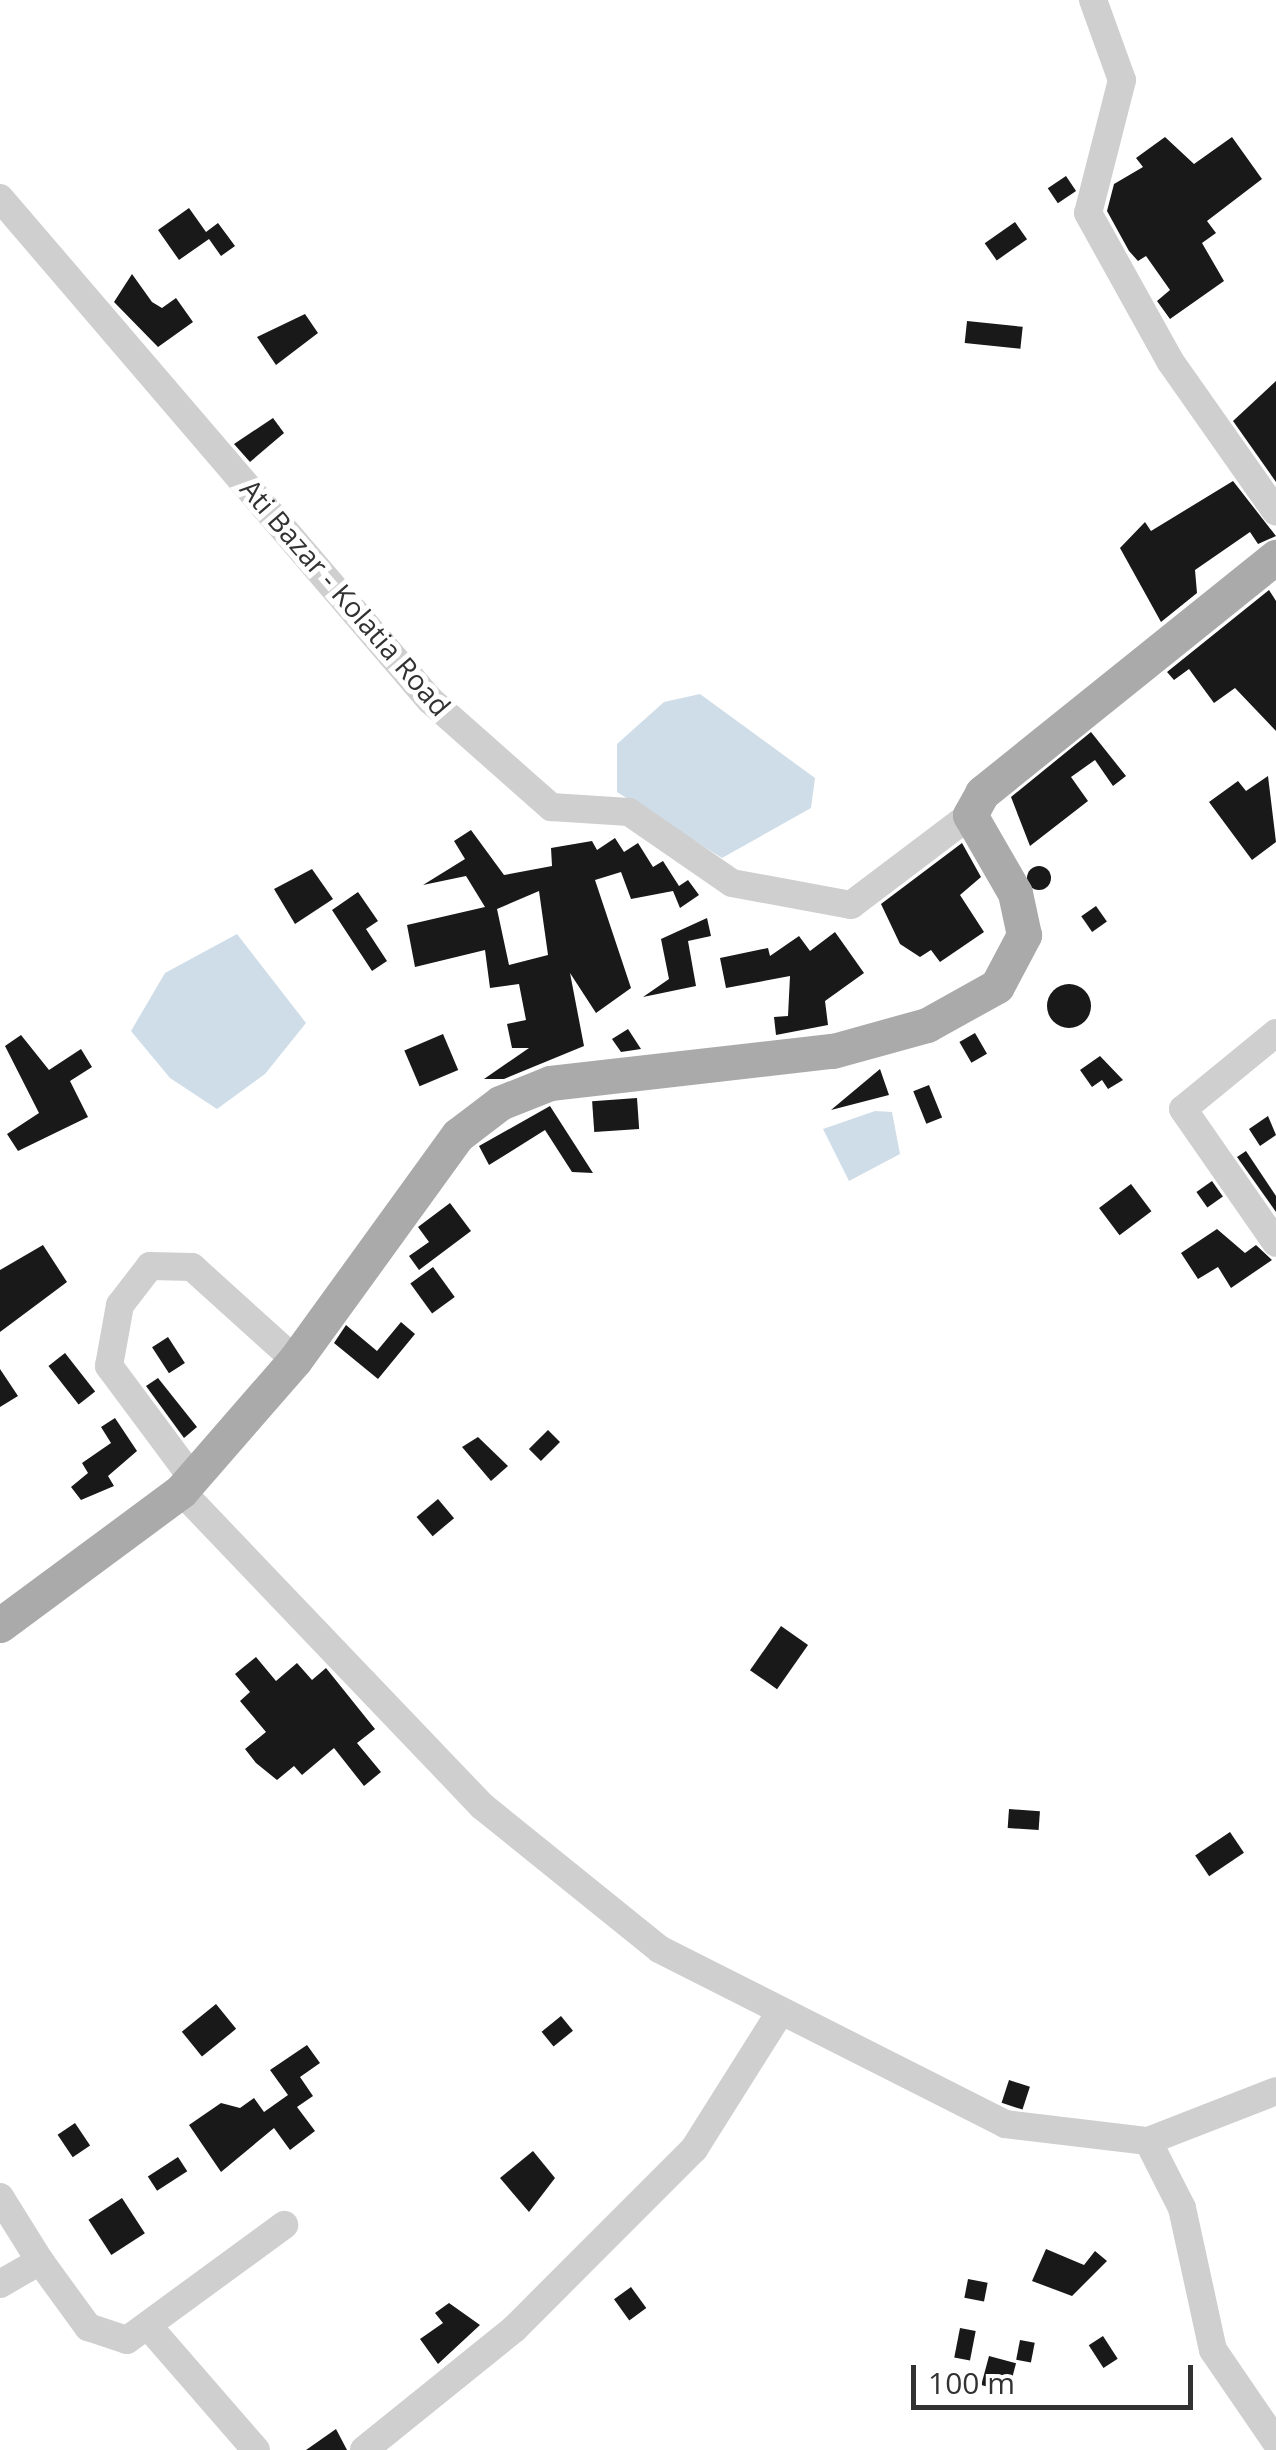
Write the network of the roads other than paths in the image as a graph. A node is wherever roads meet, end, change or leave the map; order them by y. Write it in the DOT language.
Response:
graph roads {
  1 [pos="1094,0"];
  2 [pos="0,198"];
  3 [pos="1276,512"];
  4 [pos="1272,568"];
  5 [pos="970,815"];
  6 [pos="1276,1033"];
  7 [pos="1276,1244"];
  8 [pos="295,1360"];
  9 [pos="187,1485"];
  10 [pos="0,1624"];
  11 [pos="781,2010"];
  12 [pos="1276,2091"];
  13 [pos="1148,2141"];
  14 [pos="0,2196"];
  15 [pos="284,2226"];
  16 [pos="40,2261"];
  17 [pos="0,2284"];
  18 [pos="149,2326"];
  19 [pos="1276,2442"];
  20 [pos="256,2450"];
  21 [pos="364,2450"];
  1 -- 3 [label="street"];
  2 -- 5 [label="street, Ati Bazar - Kolatia Road"];
  4 -- 5 [label="main road"];
  5 -- 8 [label="main road"];
  6 -- 7 [label="street"];
  8 -- 9 [label="main road"];
  8 -- 9 [label="street"];
  9 -- 10 [label="main road"];
  9 -- 11 [label="street"];
  11 -- 13 [label="street"];
  11 -- 21 [label="street"];
  12 -- 13 [label="street"];
  13 -- 19 [label="street"];
  14 -- 16 [label="street"];
  15 -- 18 [label="street"];
  16 -- 17 [label="street"];
  16 -- 18 [label="street"];
  18 -- 20 [label="street"];
}
